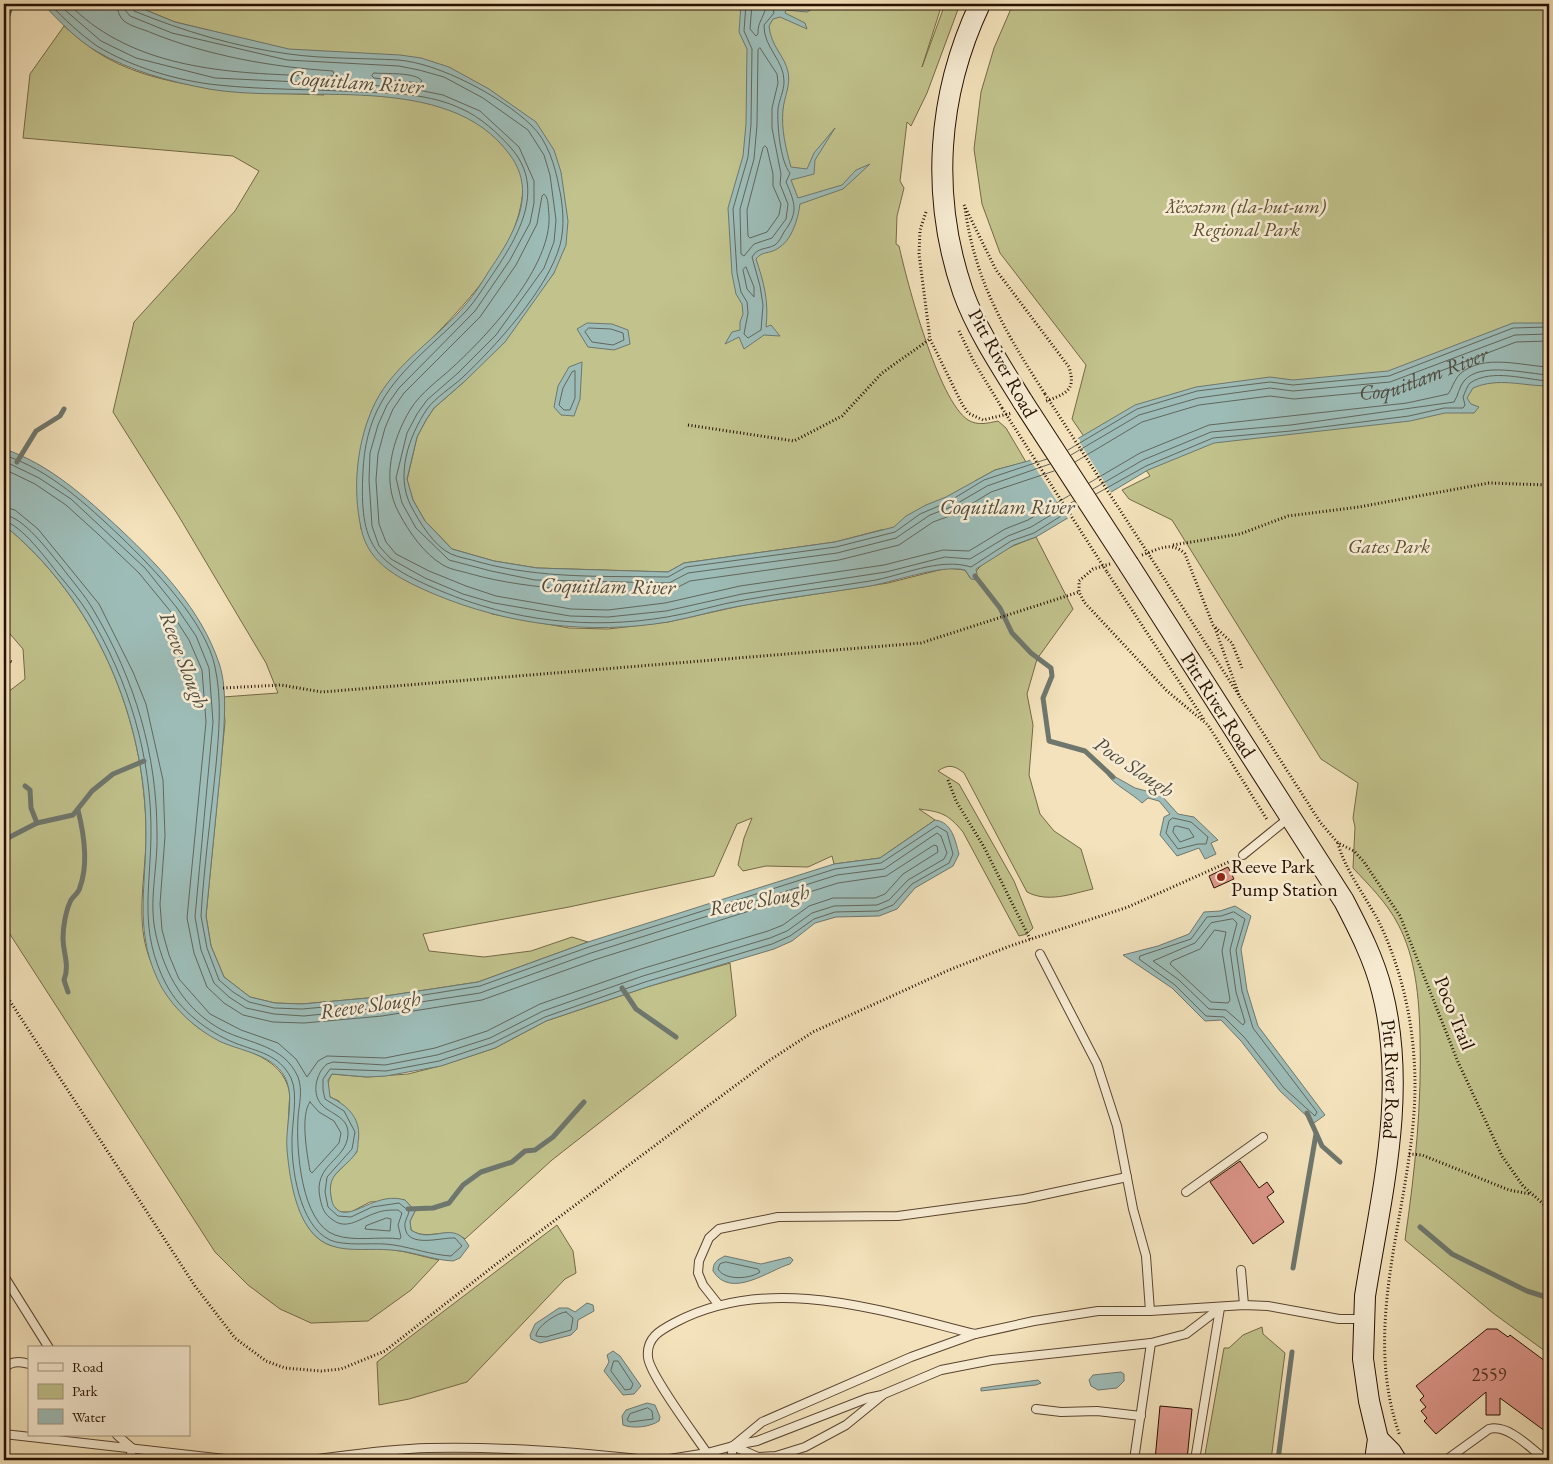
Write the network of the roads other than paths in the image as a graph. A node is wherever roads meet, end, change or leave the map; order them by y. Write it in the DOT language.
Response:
graph roads {
  1 [pos="980,4"];
  2 [pos="1291,816"];
  3 [pos="1243,855"];
  4 [pos="1040,954"];
  5 [pos="1263,1137"];
  6 [pos="1127,1176"];
  7 [pos="1186,1192"];
  8 [pos="1241,1270"];
  9 [pos="4,1276"];
  10 [pos="718,1304"];
  11 [pos="1244,1305"];
  12 [pos="1220,1308"];
  13 [pos="1150,1311"];
  14 [pos="1364,1319"];
  15 [pos="975,1334"];
  16 [pos="1151,1343"];
  17 [pos="48,1346"];
  18 [pos="28,1364"];
  19 [pos="4,1368"];
  20 [pos="884,1394"];
  21 [pos="1036,1409"];
  22 [pos="1141,1416"];
  23 [pos="4,1428"];
  24 [pos="7,1434"];
  25 [pos="118,1436"];
  26 [pos="1378,1439"];
  27 [pos="733,1446"];
  28 [pos="132,1448"];
  29 [pos="707,1453"];
  30 [pos="130,1460"];
  31 [pos="302,1460"];
  32 [pos="310,1460"];
  33 [pos="646,1460"];
  34 [pos="663,1460"];
  35 [pos="732,1460"];
  36 [pos="1134,1460"];
  37 [pos="1195,1460"];
  38 [pos="1375,1460"];
  39 [pos="1396,1460"];
  40 [pos="1446,1460"];
  41 [pos="1546,1460"];
  1 -- 2 [label="main road, Pitt River Road, bridge"];
  2 -- 3 [label="lane"];
  2 -- 14 [label="main road, Pitt River Road"];
  4 -- 6 [label="lane"];
  5 -- 7 [label="lane"];
  6 -- 10 [label="lane"];
  6 -- 13 [label="lane"];
  8 -- 11 [label="lane"];
  9 -- 17 [label="lane"];
  10 -- 15 [label="lane"];
  10 -- 29 [label="lane"];
  11 -- 12 [label="lane"];
  11 -- 14 [label="lane"];
  12 -- 13 [label="lane"];
  12 -- 16 [label="lane"];
  12 -- 37 [label="lane"];
  13 -- 15 [label="lane"];
  14 -- 26 [label="main road, Pitt River Road"];
  15 -- 27 [label="lane"];
  16 -- 20 [label="lane"];
  16 -- 22 [label="lane"];
  18 -- 19 [label="lane"];
  20 -- 27 [label="lane"];
  20 -- 27 [label="lane"];
  21 -- 22 [label="lane"];
  22 -- 36 [label="lane"];
  23 -- 24 [label="lane"];
  24 -- 28 [label="lane"];
  25 -- 28 [label="lane"];
  26 -- 38 [label="main road, Pitt River Road"];
  26 -- 39 [label="main road, Pitt River Road"];
  27 -- 29 [label="lane"];
  27 -- 35 [label="lane"];
  28 -- 30 [label="lane"];
  28 -- 31 [label="lane"];
  29 -- 34 [label="lane"];
  32 -- 33 [label="lane"];
  40 -- 41 [label="lane"];
}
